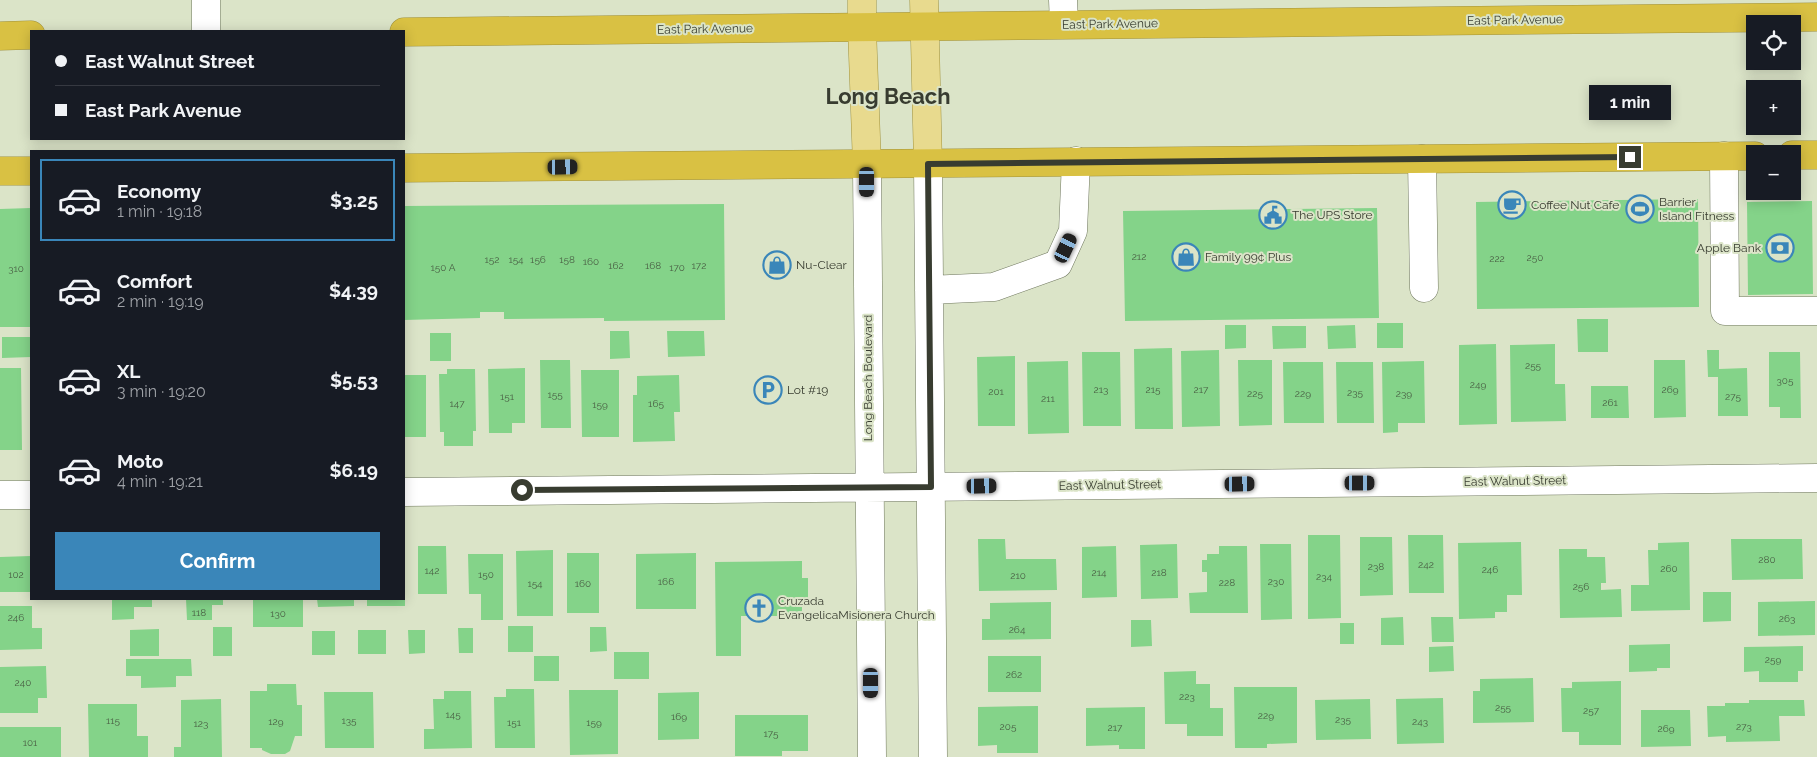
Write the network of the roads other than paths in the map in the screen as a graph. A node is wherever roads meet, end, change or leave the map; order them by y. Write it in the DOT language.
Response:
graph roads {
  1 [pos="206,0"];
  2 [pos="862,0"];
  3 [pos="1063,12"];
  4 [pos="924,13"];
  5 [pos="1817,17"];
  6 [pos="862,28"];
  7 [pos="206,30"];
  8 [pos="405,32"];
  9 [pos="0,36"];
  10 [pos="30,36"];
  11 [pos="1801,155"];
  12 [pos="1817,155"];
  13 [pos="1724,156"];
  14 [pos="1746,156"];
  15 [pos="1422,159"];
  16 [pos="1076,161"];
  17 [pos="928,164"];
  18 [pos="867,165"];
  19 [pos="405,168"];
  20 [pos="30,171"];
  21 [pos="0,172"];
  22 [pos="1424,288"];
  23 [pos="929,290"];
  24 [pos="1817,311"];
  25 [pos="1817,478"];
  26 [pos="870,487"];
  27 [pos="931,487"];
  28 [pos="405,492"];
  29 [pos="30,495"];
  30 [pos="0,496"];
  31 [pos="872,757"];
  32 [pos="933,757"];
  1 -- 7 [label="street"];
  2 -- 6 [label="main road, Long Beach Boulevard"];
  3 -- 4 [label="highway, East Park Avenue"];
  3 -- 5 [label="highway, East Park Avenue"];
  4 -- 6 [label="highway, East Park Avenue"];
  4 -- 17 [label="main road"];
  6 -- 8 [label="highway, East Park Avenue"];
  6 -- 18 [label="main road, Long Beach Boulevard"];
  9 -- 10 [label="highway"];
  11 -- 12 [label="highway"];
  13 -- 14 [label="highway"];
  13 -- 15 [label="highway"];
  13 -- 24 [label="street"];
  15 -- 16 [label="highway"];
  15 -- 22 [label="street"];
  16 -- 17 [label="highway"];
  16 -- 23 [label="street"];
  17 -- 18 [label="highway"];
  17 -- 23 [label="street"];
  18 -- 19 [label="highway"];
  18 -- 26 [label="street, Long Beach Boulevard"];
  20 -- 21 [label="highway"];
  23 -- 27 [label="street"];
  25 -- 27 [label="street, East Walnut Street"];
  26 -- 27 [label="street, East Walnut Street"];
  26 -- 28 [label="street, East Walnut Street"];
  26 -- 31 [label="street, Long Beach Boulevard"];
  27 -- 32 [label="street"];
  29 -- 30 [label="street"];
}
